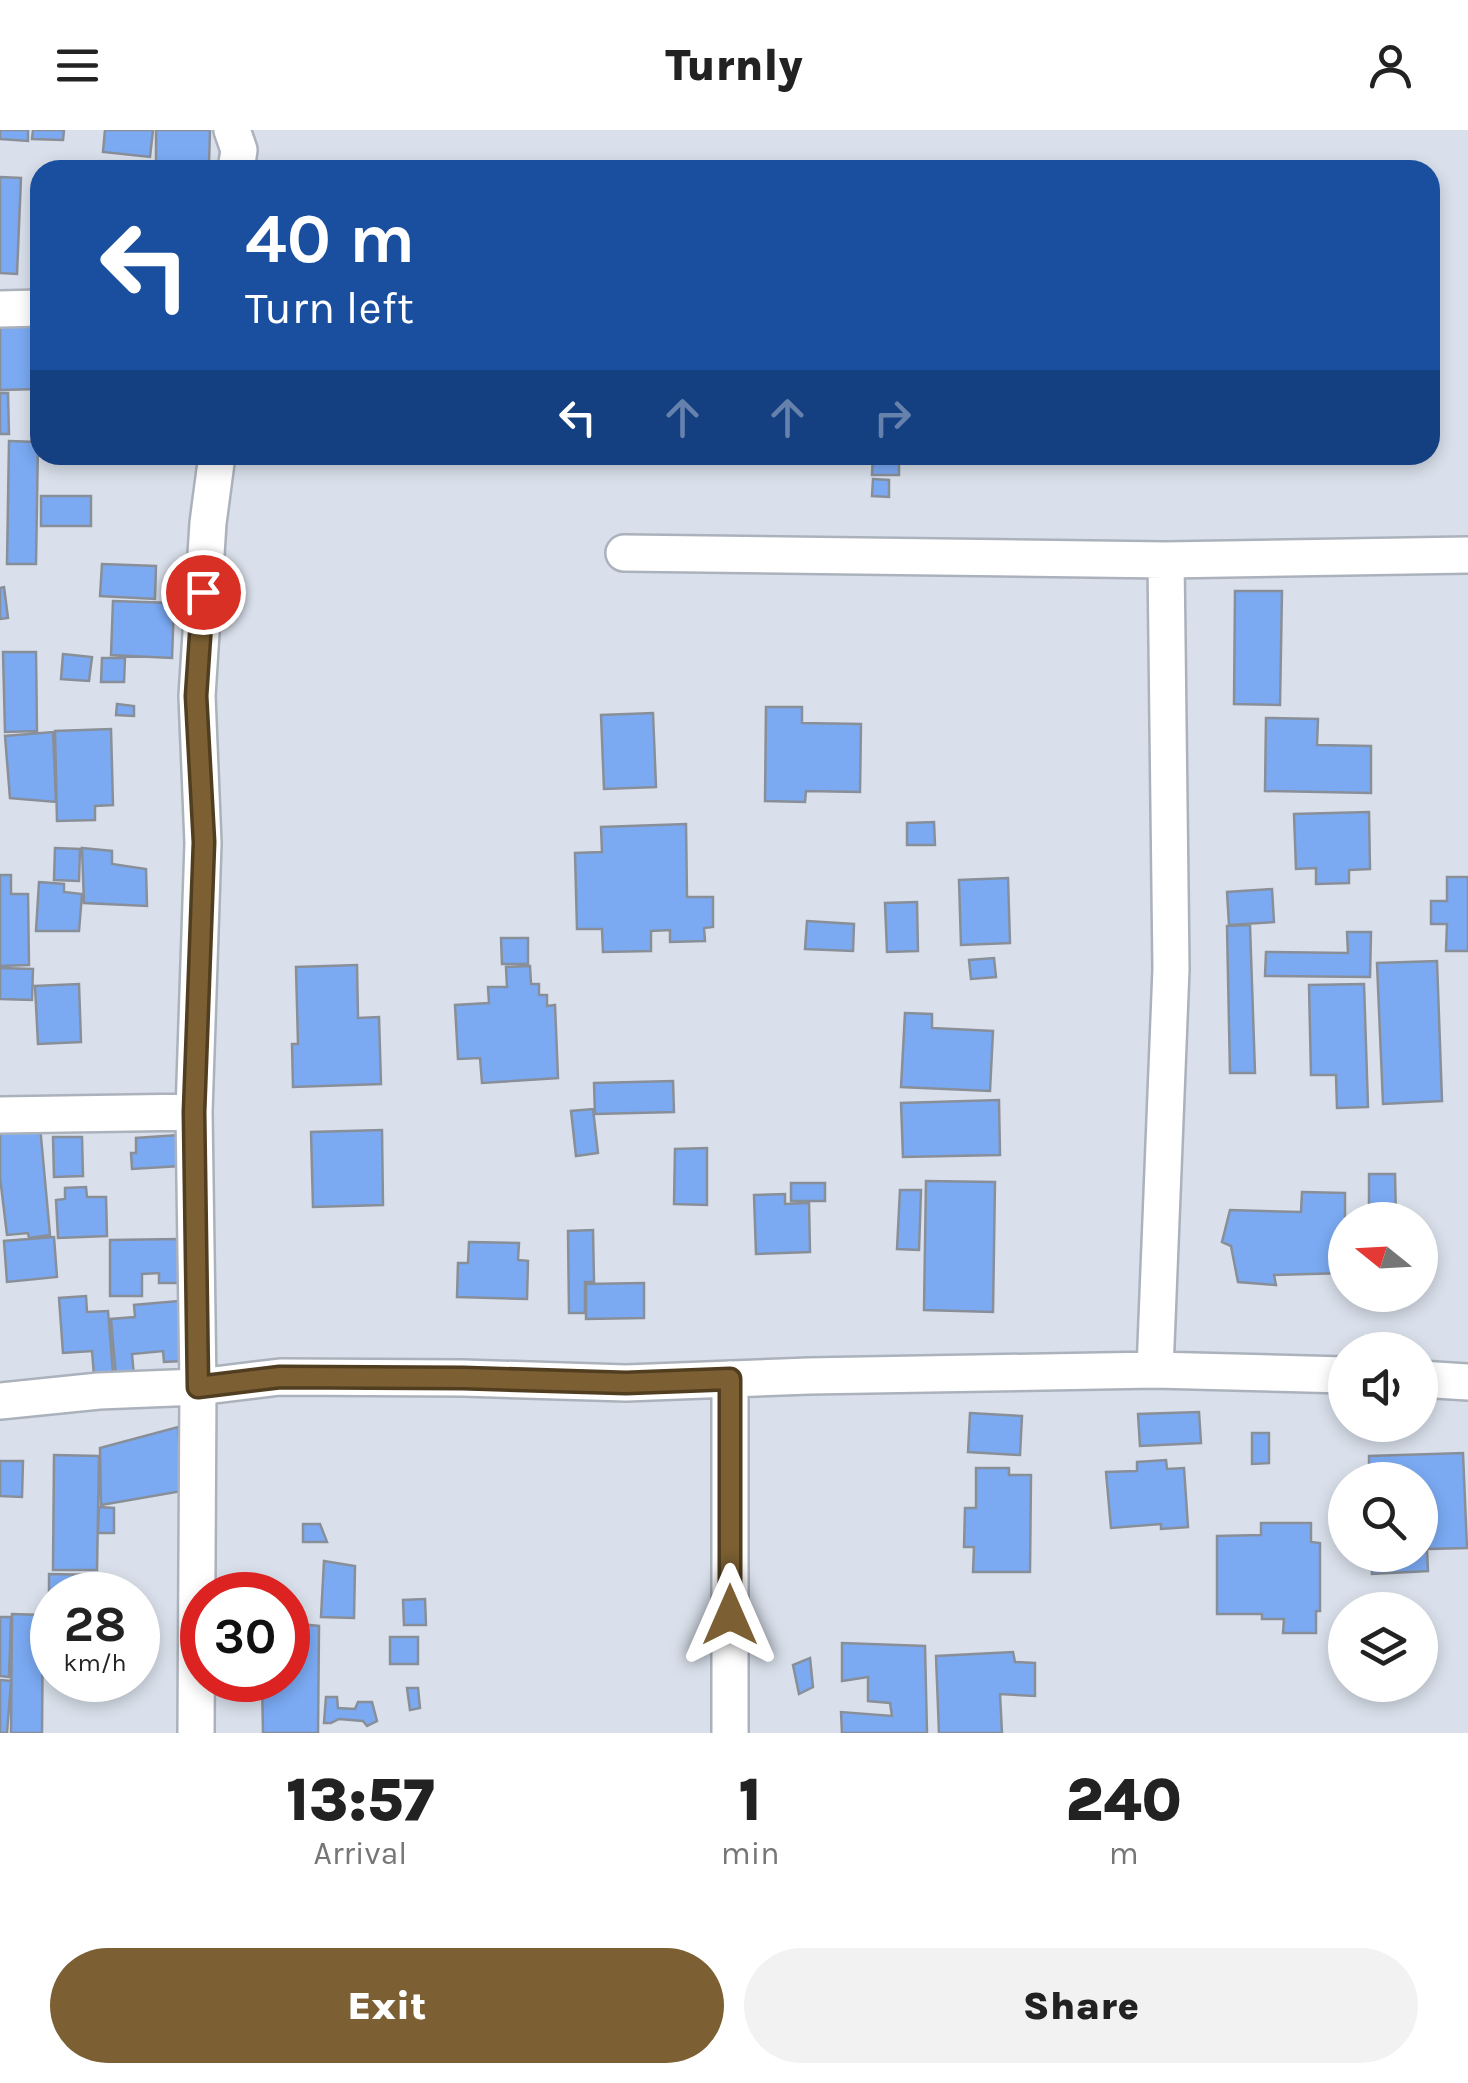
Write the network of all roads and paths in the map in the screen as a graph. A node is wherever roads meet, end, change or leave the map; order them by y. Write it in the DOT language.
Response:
graph roads {
  1 [pos="232,130"];
  2 [pos="238,160"];
  3 [pos="30,308"];
  4 [pos="0,309"];
  5 [pos="217,465"];
  6 [pos="624,553"];
  7 [pos="1468,554"];
  8 [pos="1166,560"];
  9 [pos="194,1112"];
  10 [pos="0,1115"];
  11 [pos="1155,1370"];
  12 [pos="1328,1375"];
  13 [pos="730,1379"];
  14 [pos="1438,1380"];
  15 [pos="1468,1382"];
  16 [pos="198,1387"];
  17 [pos="0,1402"];
  18 [pos="196,1733"];
  19 [pos="730,1733"];
  1 -- 2 [label="street"];
  3 -- 4 [label="street"];
  5 -- 9 [label="street"];
  6 -- 8 [label="street"];
  7 -- 8 [label="street"];
  8 -- 11 [label="street"];
  9 -- 10 [label="street"];
  9 -- 16 [label="street"];
  11 -- 12 [label="street"];
  11 -- 13 [label="street"];
  13 -- 16 [label="street"];
  13 -- 19 [label="street"];
  14 -- 15 [label="street"];
  16 -- 17 [label="street"];
  16 -- 18 [label="street"];
}
